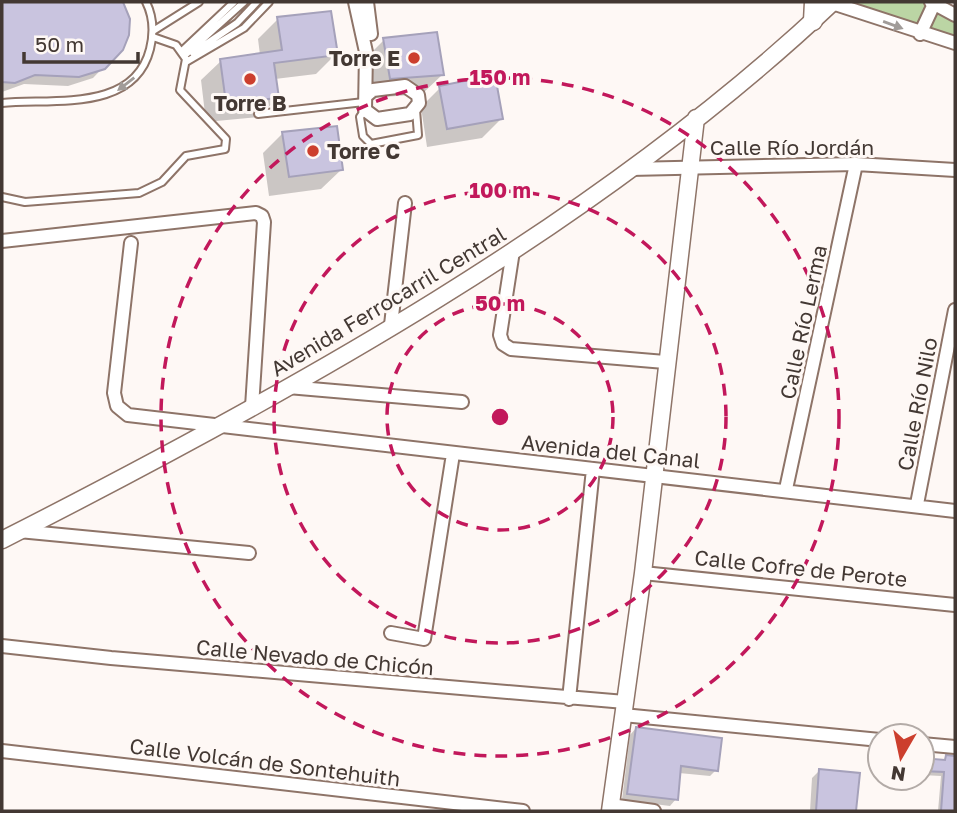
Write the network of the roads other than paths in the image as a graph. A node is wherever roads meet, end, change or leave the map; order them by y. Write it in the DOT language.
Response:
graph roads {
  1 [pos="146,2"];
  2 [pos="199,2"];
  3 [pos="234,2"];
  4 [pos="244,2"];
  5 [pos="257,2"];
  6 [pos="269,2"];
  7 [pos="355,2"];
  8 [pos="367,2"];
  9 [pos="826,2"];
  10 [pos="932,3"];
  11 [pos="955,15"];
  12 [pos="813,21"];
  13 [pos="153,34"];
  14 [pos="920,34"];
  15 [pos="955,43"];
  16 [pos="184,57"];
  17 [pos="368,99"];
  18 [pos="2,103"];
  19 [pos="416,110"];
  20 [pos="258,114"];
  21 [pos="696,118"];
  22 [pos="856,164"];
  23 [pos="691,166"];
  24 [pos="628,169"];
  25 [pos="955,170"];
  26 [pos="2,197"];
  27 [pos="405,204"];
  28 [pos="2,241"];
  29 [pos="131,243"];
  30 [pos="513,251"];
  31 [pos="955,310"];
  32 [pos="391,325"];
  33 [pos="665,362"];
  34 [pos="285,387"];
  35 [pos="462,402"];
  36 [pos="252,407"];
  37 [pos="221,427"];
  38 [pos="453,454"];
  39 [pos="593,469"];
  40 [pos="652,475"];
  41 [pos="786,489"];
  42 [pos="917,505"];
  43 [pos="955,511"];
  44 [pos="18,531"];
  45 [pos="2,540"];
  46 [pos="249,553"];
  47 [pos="643,573"];
  48 [pos="955,605"];
  49 [pos="391,633"];
  50 [pos="2,646"];
  51 [pos="569,699"];
  52 [pos="624,709"];
  53 [pos="866,738"];
  54 [pos="936,745"];
  55 [pos="955,747"];
  56 [pos="2,751"];
  57 [pos="610,808"];
  58 [pos="523,811"];
  59 [pos="654,811"];
  1 -- 13 [label="lane"];
  2 -- 13 [label="lane"];
  3 -- 16 [label="lane"];
  4 -- 16 [label="lane"];
  5 -- 16 [label="lane"];
  6 -- 16 [label="lane"];
  7 -- 17 [label="street"];
  8 -- 17 [label="street"];
  9 -- 12 [label="main road"];
  9 -- 14 [label="street, one-way"];
  10 -- 11 [label="street"];
  10 -- 14 [label="street"];
  12 -- 21 [label="street, Avenida Ferrocarril Central"];
  13 -- 16 [label="lane"];
  13 -- 18 [label="lane, one-way"];
  14 -- 15 [label="street"];
  16 -- 26 [label="lane"];
  17 -- 19 [label="street"];
  17 -- 19 [label="street"];
  17 -- 19 [label="lane"];
  17 -- 20 [label="lane"];
  21 -- 23 [label="street"];
  21 -- 24 [label="street, Avenida Ferrocarril Central"];
  22 -- 23 [label="street, Calle Río Jordán"];
  22 -- 25 [label="street, Calle Río Jordán"];
  22 -- 41 [label="street, Calle Río Lerma"];
  23 -- 24 [label="street, Calle Río Jordán"];
  23 -- 33 [label="street"];
  24 -- 30 [label="street, Avenida Ferrocarril Central"];
  27 -- 32 [label="street"];
  28 -- 36 [label="street"];
  29 -- 37 [label="street, Avenida del Canal"];
  30 -- 32 [label="street, Avenida Ferrocarril Central"];
  30 -- 33 [label="street"];
  31 -- 42 [label="street, Calle Río Nilo"];
  32 -- 34 [label="street, Avenida Ferrocarril Central"];
  33 -- 40 [label="street"];
  34 -- 35 [label="street"];
  34 -- 36 [label="street, Avenida Ferrocarril Central"];
  36 -- 37 [label="street, Avenida Ferrocarril Central"];
  37 -- 38 [label="street, Avenida del Canal"];
  37 -- 44 [label="street, Avenida Ferrocarril Central"];
  38 -- 39 [label="street, Avenida del Canal"];
  38 -- 49 [label="street"];
  39 -- 40 [label="street, Avenida del Canal"];
  39 -- 51 [label="street"];
  40 -- 41 [label="street, Avenida del Canal"];
  40 -- 47 [label="street"];
  41 -- 42 [label="street, Avenida del Canal"];
  42 -- 43 [label="street, Avenida del Canal"];
  44 -- 45 [label="street, Avenida Ferrocarril Central"];
  44 -- 46 [label="street"];
  47 -- 48 [label="street, Calle Cofre de Perote"];
  47 -- 52 [label="street"];
  50 -- 51 [label="street, Calle Nevado de Chicón"];
  51 -- 52 [label="street, Calle Nevado de Chicón"];
  52 -- 53 [label="street, Calle Nevado de Chicón"];
  52 -- 57 [label="street"];
  54 -- 55 [label="street"];
  56 -- 58 [label="street, Calle Volcán de Sontehuith"];
  57 -- 59 [label="street"];
}
